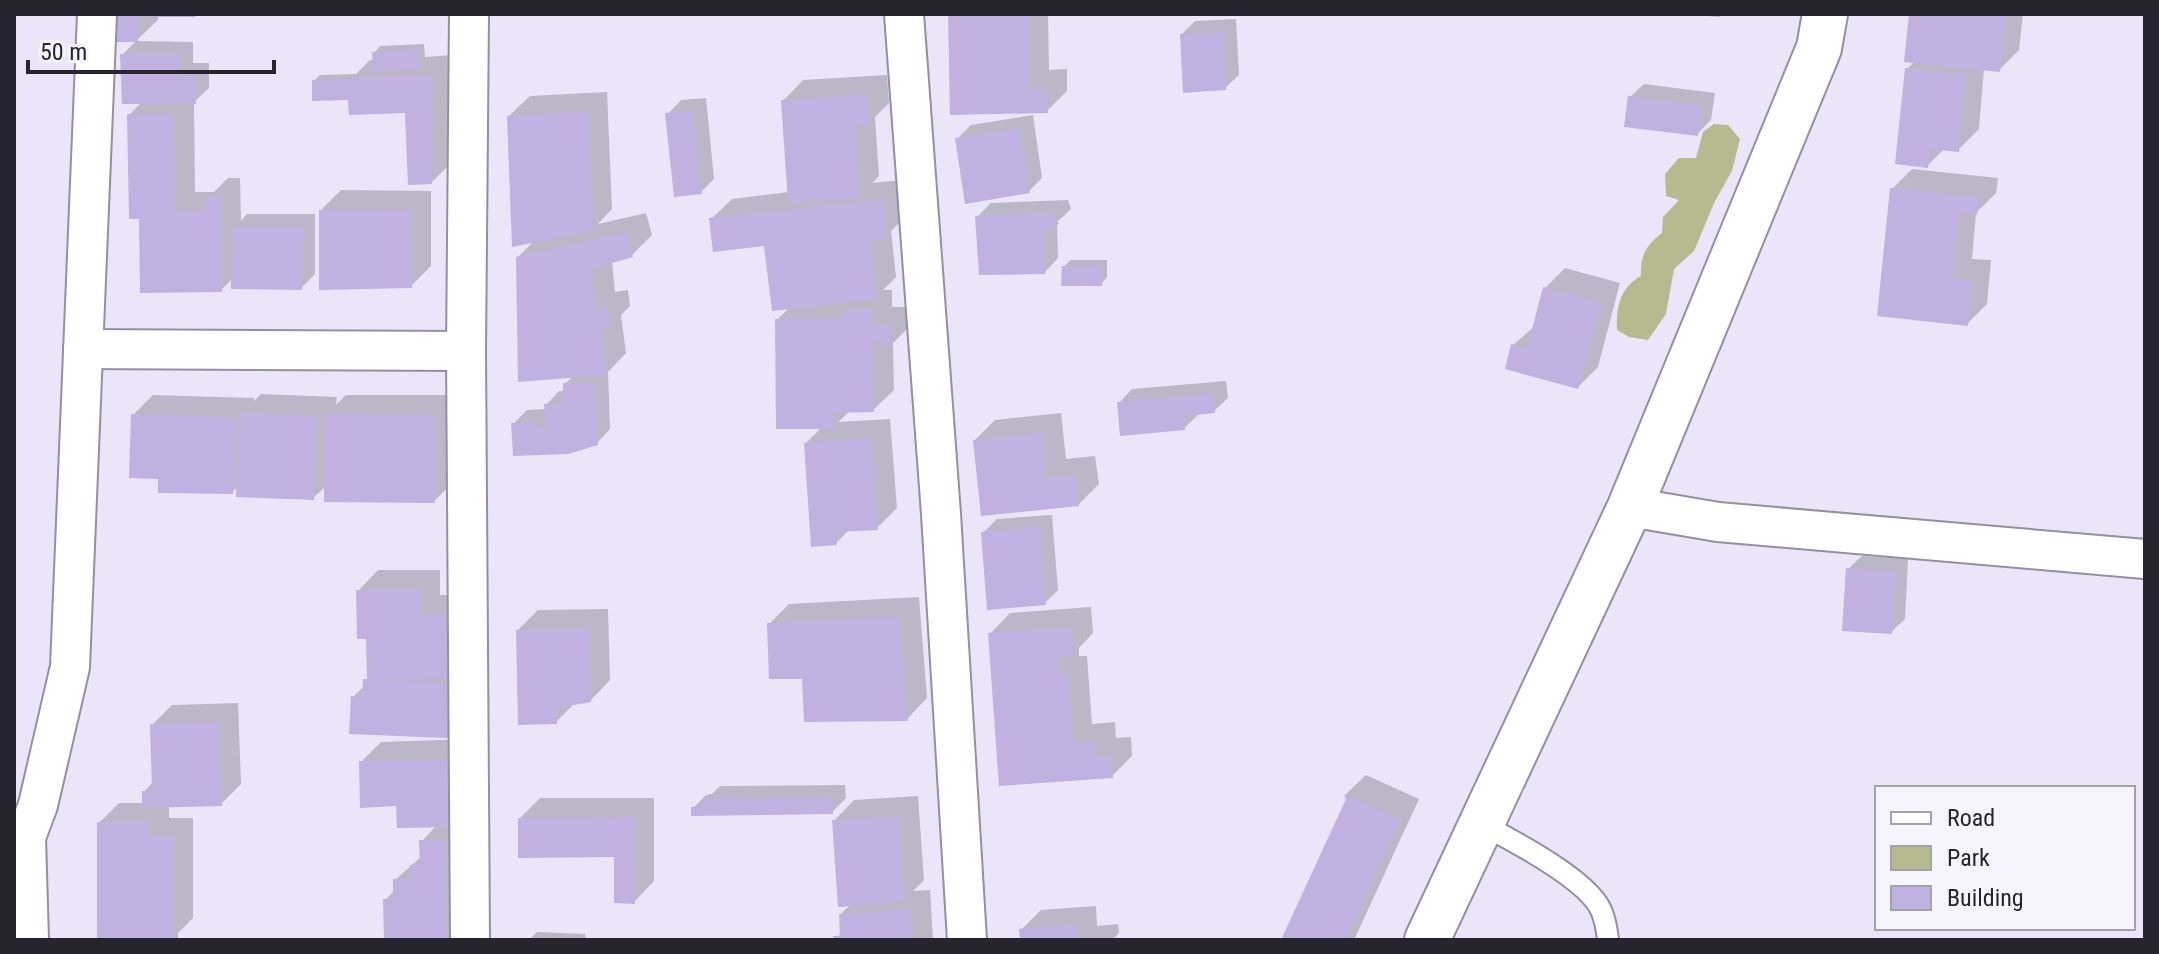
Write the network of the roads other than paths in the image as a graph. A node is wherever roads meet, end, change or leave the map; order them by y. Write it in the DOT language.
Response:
graph roads {
  1 [pos="97,14"];
  2 [pos="469,14"];
  3 [pos="904,14"];
  4 [pos="1825,14"];
  5 [pos="83,349"];
  6 [pos="466,351"];
  7 [pos="1630,507"];
  8 [pos="2145,559"];
  9 [pos="1481,824"];
  10 [pos="29,940"];
  11 [pos="470,940"];
  12 [pos="967,940"];
  13 [pos="1427,940"];
  14 [pos="1608,940"];
  1 -- 5 [label="street"];
  2 -- 6 [label="street"];
  3 -- 12 [label="street"];
  4 -- 7 [label="main road"];
  5 -- 6 [label="street"];
  5 -- 10 [label="street"];
  6 -- 11 [label="street"];
  7 -- 8 [label="street"];
  7 -- 9 [label="main road"];
  9 -- 13 [label="main road"];
  9 -- 14 [label="lane"];
}
